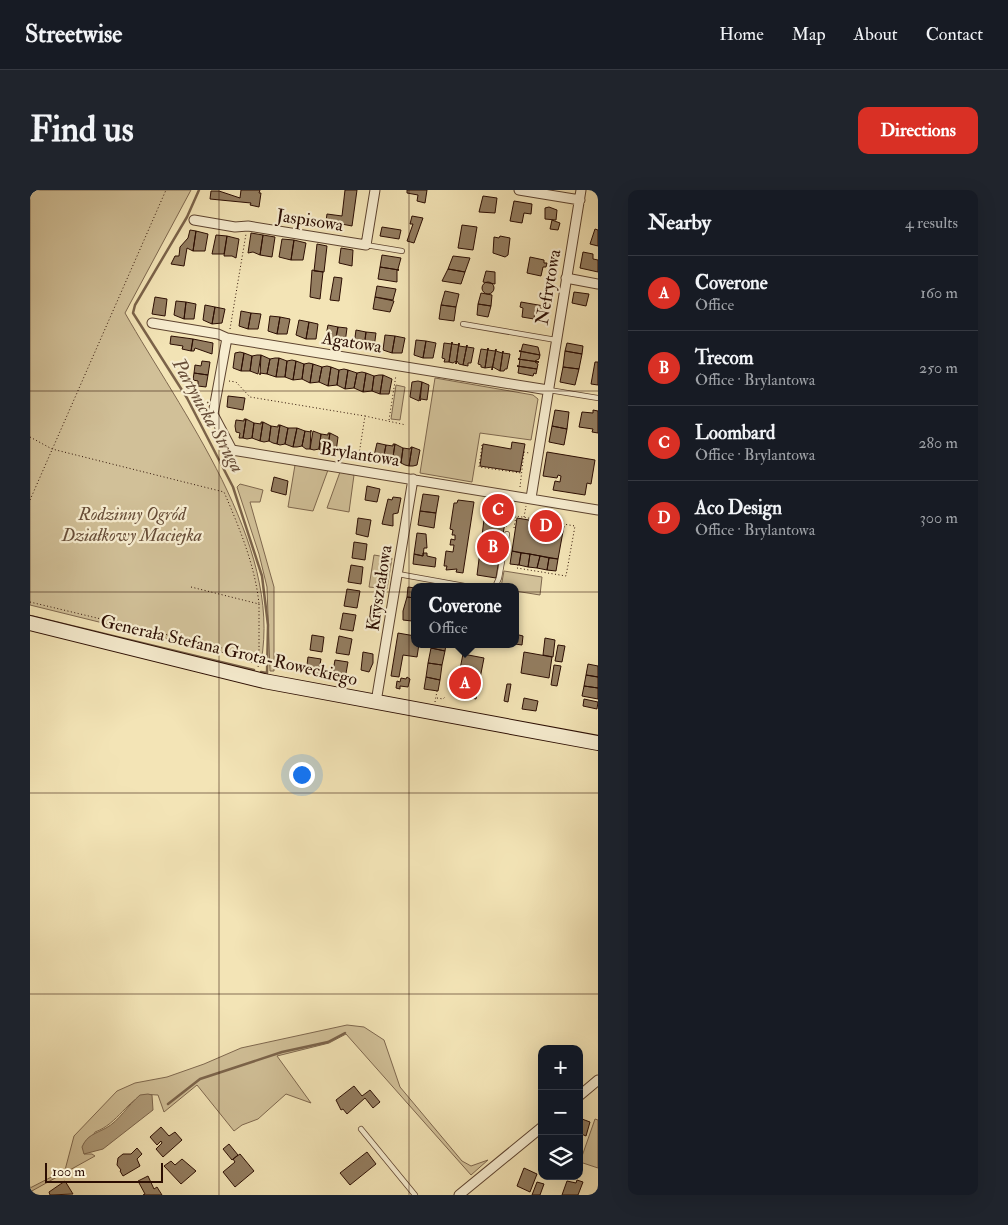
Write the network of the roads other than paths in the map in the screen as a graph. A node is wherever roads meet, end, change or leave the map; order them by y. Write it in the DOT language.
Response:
graph roads {
  1 [pos="376,190"];
  2 [pos="519,190"];
  3 [pos="581,190"];
  4 [pos="580,200"];
  5 [pos="194,220"];
  6 [pos="366,245"];
  7 [pos="402,251"];
  8 [pos="566,278"];
  9 [pos="598,284"];
  10 [pos="152,323"];
  11 [pos="463,324"];
  12 [pos="228,336"];
  13 [pos="556,340"];
  14 [pos="548,390"];
  15 [pos="598,398"];
  16 [pos="413,479"];
  17 [pos="528,500"];
  18 [pos="598,510"];
  19 [pos="506,534"];
  20 [pos="398,574"];
  21 [pos="448,583"];
  22 [pos="497,583"];
  23 [pos="30,623"];
  24 [pos="376,702"];
  25 [pos="598,743"];
  26 [pos="598,1080"];
  27 [pos="583,1093"];
  28 [pos="361,1129"];
  29 [pos="538,1130"];
  30 [pos="415,1195"];
  31 [pos="459,1195"];
  1 -- 6 [label="street, Jaspisowa"];
  2 -- 4 [label="street"];
  3 -- 4 [label="street, Nefrytowa"];
  4 -- 8 [label="street, Nefrytowa"];
  5 -- 6 [label="street, Jaspisowa"];
  6 -- 7 [label="lane"];
  8 -- 9 [label="street"];
  8 -- 13 [label="street, Nefrytowa"];
  10 -- 12 [label="street, Agatowa"];
  11 -- 13 [label="lane"];
  12 -- 14 [label="street, Agatowa"];
  12 -- 16 [label="street, Brylantowa"];
  13 -- 14 [label="street, Nefrytowa"];
  14 -- 15 [label="lane"];
  14 -- 17 [label="street, Nefrytowa"];
  16 -- 17 [label="street, Brylantowa"];
  16 -- 20 [label="street, Kryształowa"];
  17 -- 18 [label="street, Brylantowa"];
  19 -- 22 [label="lane"];
  20 -- 21 [label="lane"];
  20 -- 24 [label="street, Kryształowa"];
  23 -- 24 [label="street, Generała Stefana Grota-Roweckiego"];
  24 -- 25 [label="street, Generała Stefana Grota-Roweckiego"];
  26 -- 27 [label="street"];
  28 -- 30 [label="lane"];
  29 -- 31 [label="street"];
}
